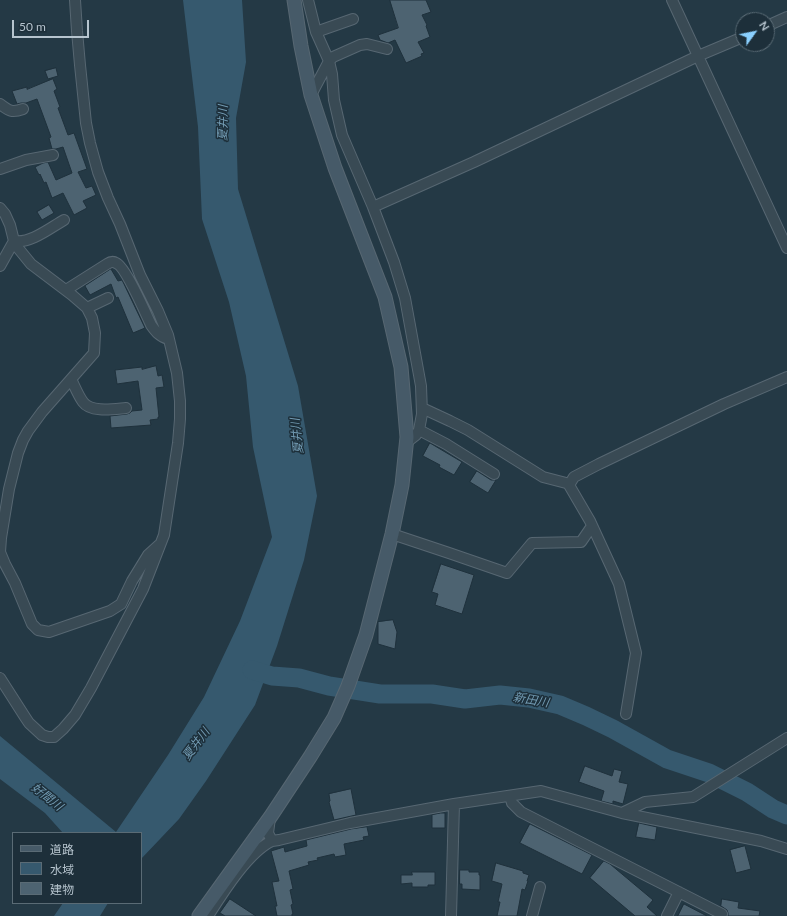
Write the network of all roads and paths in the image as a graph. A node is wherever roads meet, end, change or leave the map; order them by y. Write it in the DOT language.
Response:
graph roads {
  1 [pos="75,0"];
  2 [pos="294,0"];
  3 [pos="308,0"];
  4 [pos="672,0"];
  5 [pos="787,17"];
  6 [pos="354,18"];
  7 [pos="775,22"];
  8 [pos="316,32"];
  9 [pos="735,40"];
  10 [pos="387,49"];
  11 [pos="698,56"];
  12 [pos="329,61"];
  13 [pos="311,95"];
  14 [pos="0,104"];
  15 [pos="23,110"];
  16 [pos="53,155"];
  17 [pos="0,169"];
  18 [pos="373,207"];
  19 [pos="0,208"];
  20 [pos="64,220"];
  21 [pos="14,241"];
  22 [pos="787,248"];
  23 [pos="0,266"];
  24 [pos="66,290"];
  25 [pos="108,298"];
  26 [pos="86,308"];
  27 [pos="168,339"];
  28 [pos="787,377"];
  29 [pos="71,380"];
  30 [pos="126,408"];
  31 [pos="422,408"];
  32 [pos="419,430"];
  33 [pos="407,442"];
  34 [pos="494,474"];
  35 [pos="570,484"];
  36 [pos="592,526"];
  37 [pos="392,534"];
  38 [pos="159,545"];
  39 [pos="0,678"];
  40 [pos="626,714"];
  41 [pos="787,738"];
  42 [pos="510,796"];
  43 [pos="454,804"];
  44 [pos="622,812"];
  45 [pos="271,816"];
  46 [pos="272,841"];
  47 [pos="787,849"];
  48 [pos="540,887"];
  49 [pos="679,892"];
  50 [pos="722,914"];
  51 [pos="535,915"];
  52 [pos="199,916"];
  53 [pos="208,916"];
  54 [pos="451,916"];
  55 [pos="667,916"];
  1 -- 27 [label="street"];
  2 -- 13 [label="street"];
  3 -- 8 [label="street"];
  4 -- 11 [label="street"];
  5 -- 7 [label="street"];
  6 -- 8 [label="street"];
  8 -- 12 [label="street"];
  9 -- 11 [label="street"];
  10 -- 12 [label="street"];
  11 -- 18 [label="street"];
  11 -- 22 [label="street"];
  12 -- 13 [label="street"];
  12 -- 18 [label="street"];
  13 -- 33 [label="street"];
  14 -- 15 [label="street"];
  16 -- 17 [label="street"];
  18 -- 31 [label="street"];
  19 -- 21 [label="street"];
  20 -- 21 [label="street"];
  21 -- 23 [label="street"];
  21 -- 24 [label="street"];
  24 -- 26 [label="street"];
  24 -- 27 [label="street"];
  25 -- 26 [label="street"];
  26 -- 29 [label="street"];
  27 -- 38 [label="street"];
  28 -- 35 [label="street"];
  29 -- 30 [label="street"];
  29 -- 38 [label="street"];
  31 -- 32 [label="street"];
  31 -- 35 [label="street"];
  32 -- 33 [label="street"];
  32 -- 34 [label="street"];
  33 -- 37 [label="street"];
  35 -- 36 [label="street"];
  36 -- 37 [label="street"];
  36 -- 40 [label="street"];
  37 -- 45 [label="street"];
  38 -- 39 [label="street"];
  41 -- 44 [label="street"];
  42 -- 43 [label="street"];
  42 -- 44 [label="street"];
  42 -- 49 [label="street"];
  43 -- 46 [label="street"];
  43 -- 54 [label="street"];
  44 -- 47 [label="street"];
  45 -- 46 [label="street"];
  45 -- 52 [label="street"];
  46 -- 53 [label="street"];
  48 -- 51 [label="street"];
  49 -- 50 [label="street"];
  49 -- 55 [label="street"];
}
